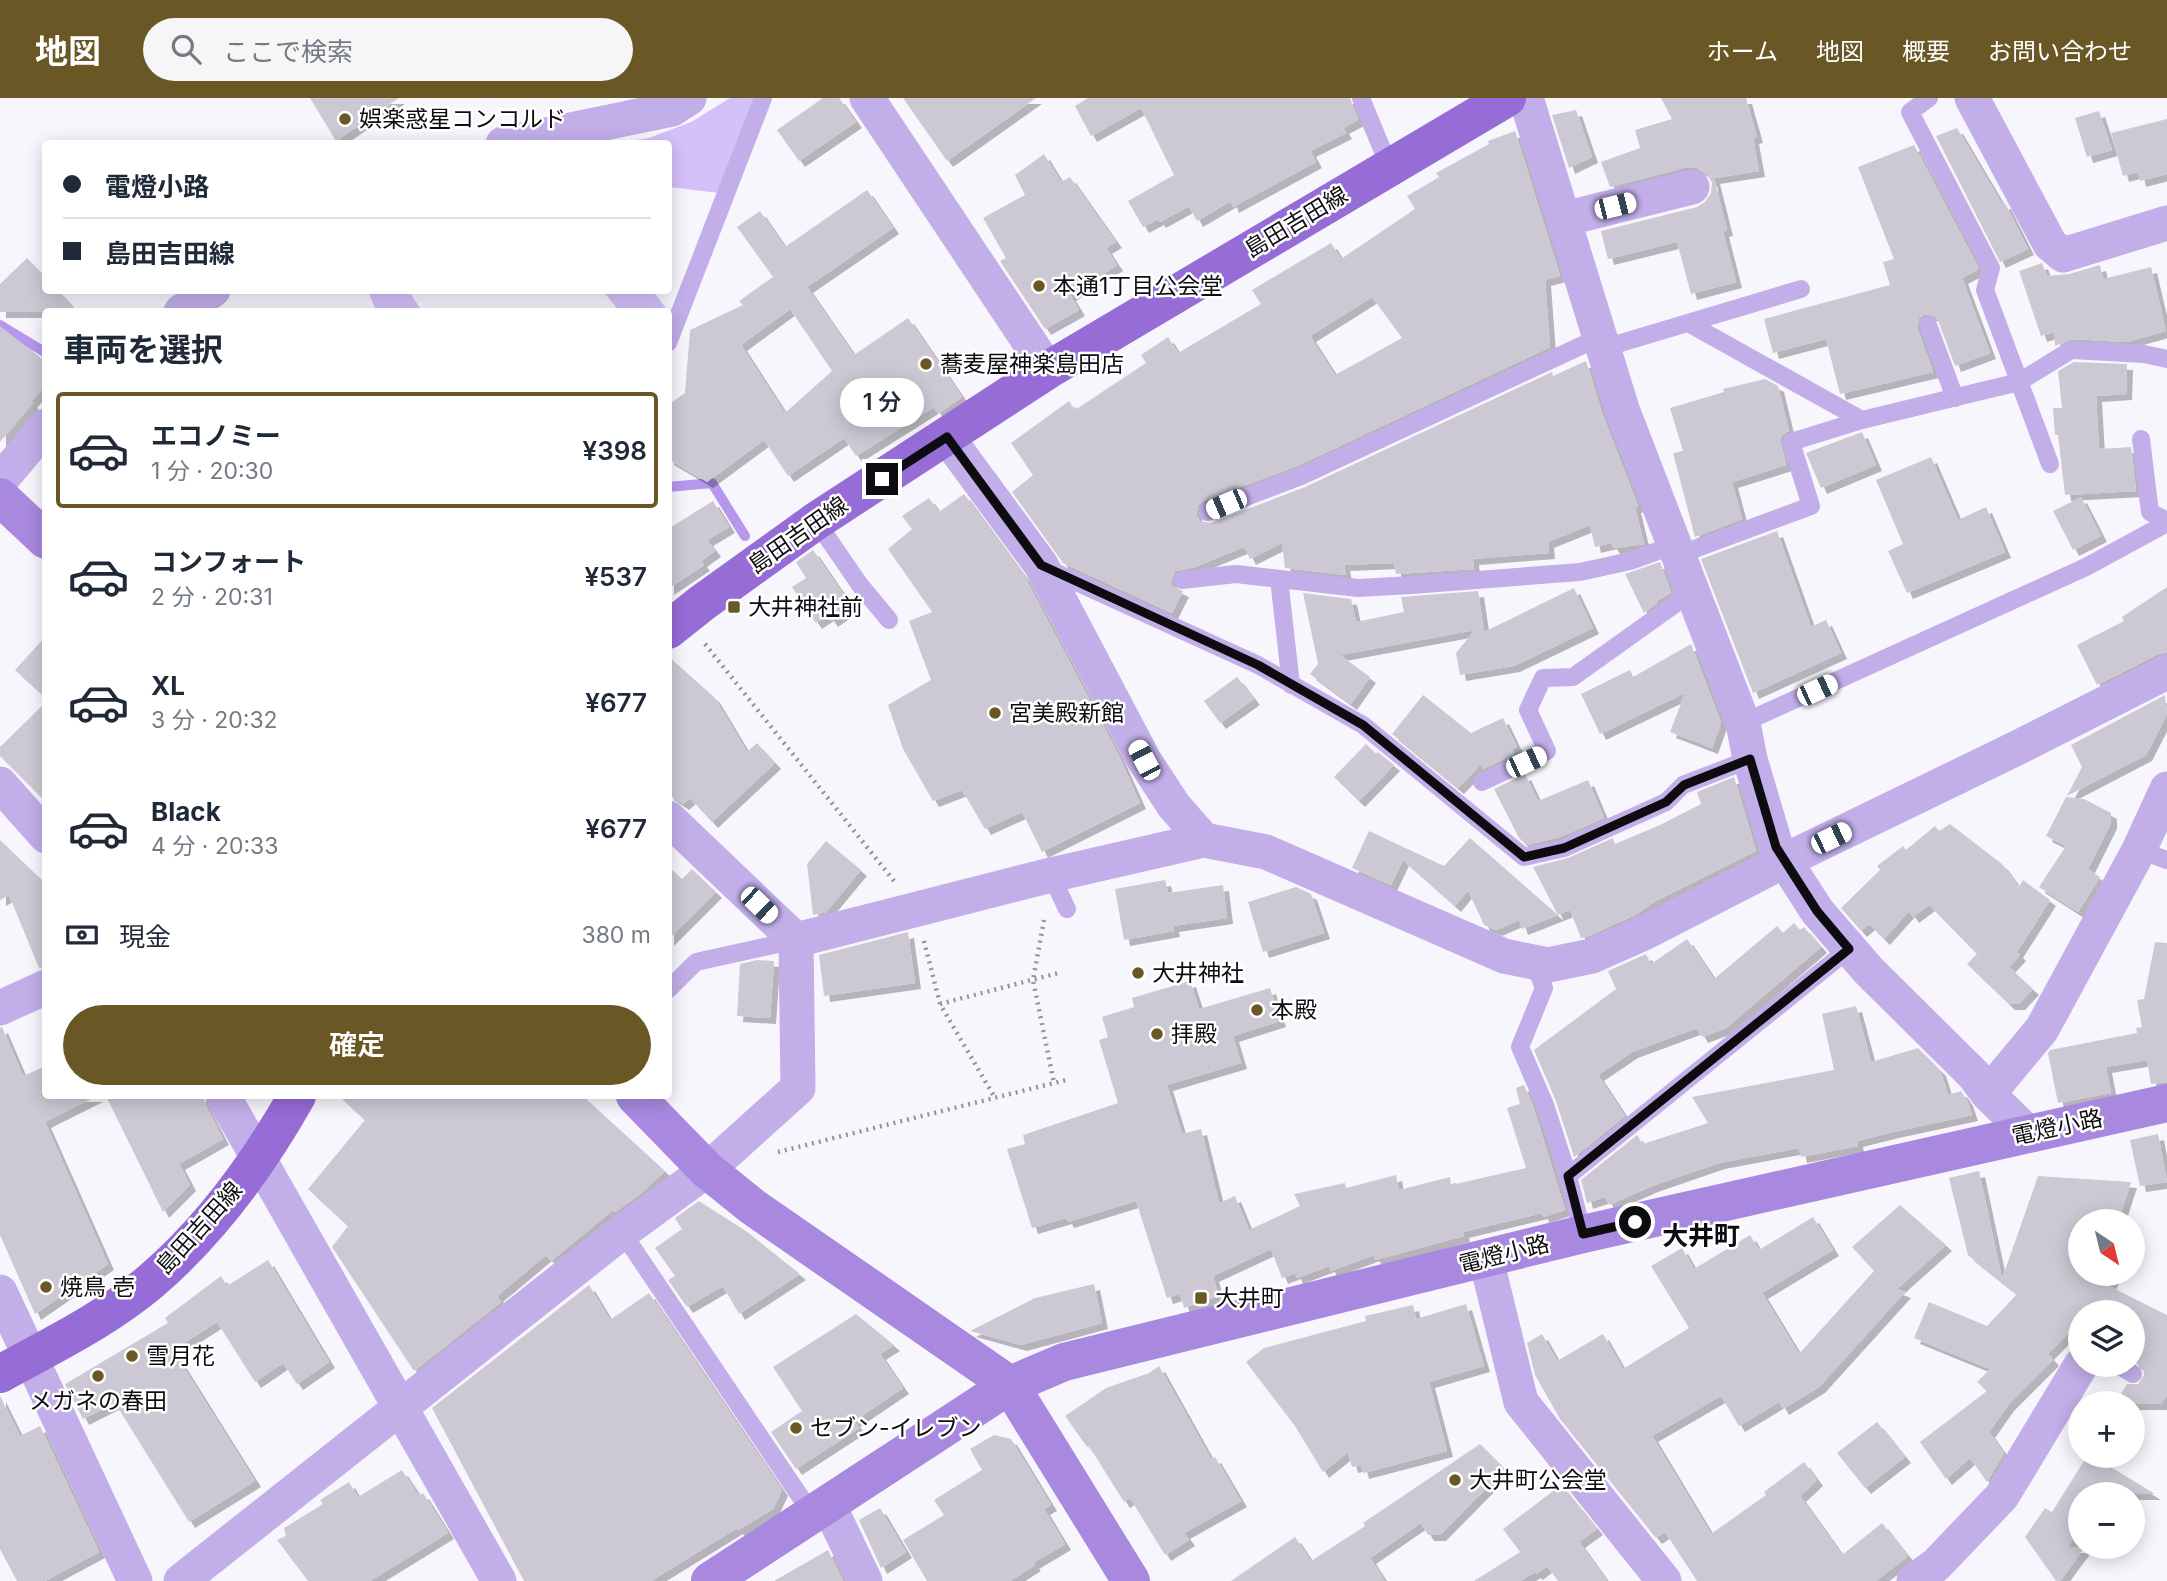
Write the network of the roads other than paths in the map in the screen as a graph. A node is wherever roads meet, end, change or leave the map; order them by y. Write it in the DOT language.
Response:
graph roads {
  1 [pos="689,98"];
  2 [pos="763,98"];
  3 [pos="867,98"];
  4 [pos="1361,98"];
  5 [pos="1507,98"];
  6 [pos="1526,98"];
  7 [pos="1929,98"];
  8 [pos="1972,98"];
  9 [pos="522,140"];
  10 [pos="1389,166"];
  11 [pos="1692,187"];
  12 [pos="1564,219"];
  13 [pos="2167,223"];
  14 [pos="1801,289"];
  15 [pos="207,294"];
  16 [pos="187,308"];
  17 [pos="1688,323"];
  18 [pos="1928,325"];
  19 [pos="672,333"];
  20 [pos="1602,343"];
  21 [pos="2167,359"];
  22 [pos="1048,370"];
  23 [pos="2020,382"];
  24 [pos="1955,398"];
  25 [pos="1862,420"];
  26 [pos="42,431"];
  27 [pos="947,437"];
  28 [pos="2141,439"];
  29 [pos="2050,464"];
  30 [pos="0,481"];
  31 [pos="0,497"];
  32 [pos="1207,512"];
  33 [pos="816,521"];
  34 [pos="2167,522"];
  35 [pos="42,536"];
  36 [pos="1676,550"];
  37 [pos="1041,565"];
  38 [pos="1279,579"];
  39 [pos="1182,580"];
  40 [pos="1692,592"];
  41 [pos="889,620"];
  42 [pos="673,625"];
  43 [pos="2167,672"];
  44 [pos="1292,685"];
  45 [pos="1743,723"];
  46 [pos="1750,759"];
  47 [pos="1482,782"];
  48 [pos="0,784"];
  49 [pos="2167,789"];
  50 [pos="672,822"];
  51 [pos="42,831"];
  52 [pos="1205,840"];
  53 [pos="2153,855"];
  54 [pos="1784,861"];
  55 [pos="1051,874"];
  56 [pos="1068,909"];
  57 [pos="796,940"];
  58 [pos="1849,949"];
  59 [pos="1535,965"];
  60 [pos="672,986"];
  61 [pos="42,989"];
  62 [pos="0,1008"];
  63 [pos="1988,1094"];
  64 [pos="225,1099"];
  65 [pos="296,1099"];
  66 [pos="638,1099"];
  67 [pos="2167,1102"];
  68 [pos="2028,1133"];
  69 [pos="258,1161"];
  70 [pos="707,1170"];
  71 [pos="1568,1176"];
  72 [pos="622,1232"];
  73 [pos="1583,1234"];
  74 [pos="1486,1259"];
  75 [pos="0,1292"];
  76 [pos="15,1366"];
  77 [pos="2074,1377"];
  78 [pos="1010,1385"];
  79 [pos="402,1408"];
  80 [pos="820,1509"];
  81 [pos="1120,1577"];
  82 [pos="491,1578"];
  83 [pos="135,1581"];
  84 [pos="181,1581"];
  85 [pos="710,1581"];
  86 [pos="866,1581"];
  87 [pos="1664,1581"];
  88 [pos="1914,1581"];
  1 -- 9 [label="street"];
  2 -- 19 [label="lane"];
  3 -- 22 [label="street"];
  4 -- 10 [label="lane"];
  5 -- 10 [label="main road, 島田吉田線"];
  6 -- 12 [label="street"];
  7 -- 23 [label="lane"];
  8 -- 13 [label="street"];
  10 -- 22 [label="main road, 島田吉田線"];
  11 -- 12 [label="street"];
  12 -- 20 [label="street"];
  14 -- 17 [label="lane"];
  15 -- 16 [label="street"];
  17 -- 20 [label="lane"];
  17 -- 25 [label="lane"];
  18 -- 24 [label="lane"];
  20 -- 32 [label="lane"];
  20 -- 36 [label="street"];
  21 -- 23 [label="lane"];
  22 -- 27 [label="main road, 島田吉田線"];
  23 -- 24 [label="lane"];
  23 -- 29 [label="lane"];
  24 -- 25 [label="lane"];
  25 -- 36 [label="lane"];
  26 -- 30 [label="street"];
  27 -- 33 [label="main road, 島田吉田線"];
  27 -- 37 [label="street"];
  28 -- 34 [label="lane"];
  31 -- 35 [label="street"];
  33 -- 41 [label="lane"];
  33 -- 42 [label="main road, 島田吉田線"];
  34 -- 45 [label="lane"];
  36 -- 38 [label="lane"];
  36 -- 40 [label="street"];
  37 -- 44 [label="lane"];
  37 -- 52 [label="street"];
  38 -- 39 [label="lane"];
  38 -- 44 [label="lane"];
  40 -- 45 [label="street"];
  40 -- 47 [label="lane"];
  43 -- 54 [label="street"];
  44 -- 46 [label="lane"];
  45 -- 46 [label="street"];
  46 -- 54 [label="street"];
  48 -- 51 [label="street"];
  49 -- 53 [label="street"];
  50 -- 57 [label="street"];
  52 -- 54 [label="street"];
  52 -- 55 [label="street"];
  53 -- 63 [label="street"];
  54 -- 58 [label="street"];
  55 -- 56 [label="lane"];
  55 -- 57 [label="street"];
  57 -- 60 [label="lane"];
  57 -- 70 [label="street"];
  58 -- 63 [label="street"];
  58 -- 71 [label="lane"];
  59 -- 71 [label="lane"];
  61 -- 62 [label="street"];
  63 -- 68 [label="street"];
  64 -- 69 [label="street"];
  65 -- 69 [label="main road, 島田吉田線"];
  66 -- 70 [label="street"];
  67 -- 68 [label="street, 電燈小路"];
  68 -- 73 [label="street, 電燈小路"];
  69 -- 76 [label="main road, 島田吉田線"];
  69 -- 79 [label="street"];
  70 -- 72 [label="street"];
  70 -- 78 [label="street"];
  71 -- 73 [label="lane"];
  72 -- 79 [label="street"];
  72 -- 80 [label="lane"];
  73 -- 74 [label="street, 電燈小路"];
  74 -- 78 [label="street, 電燈小路"];
  74 -- 87 [label="street"];
  75 -- 76 [label="street"];
  76 -- 83 [label="street"];
  77 -- 88 [label="street"];
  78 -- 80 [label="street, 電燈小路"];
  78 -- 81 [label="street"];
  79 -- 82 [label="street"];
  79 -- 84 [label="street"];
  80 -- 85 [label="street, 電燈小路"];
  80 -- 86 [label="street"];
}
